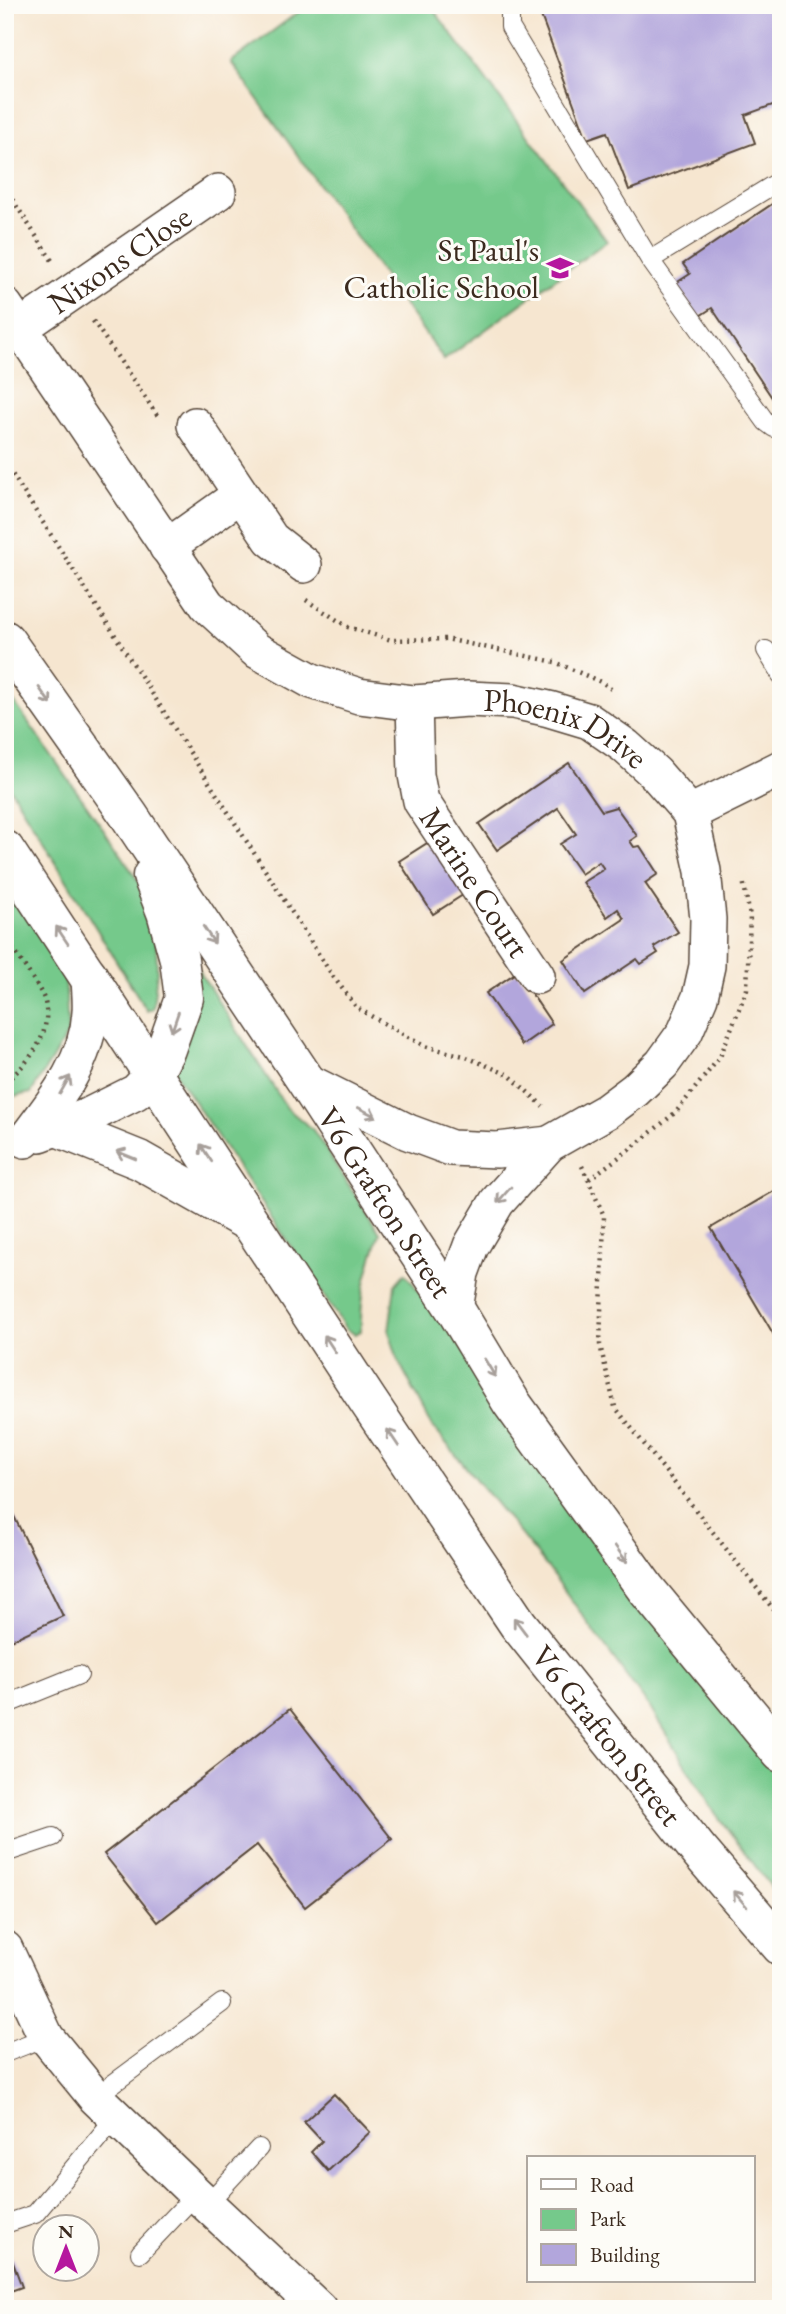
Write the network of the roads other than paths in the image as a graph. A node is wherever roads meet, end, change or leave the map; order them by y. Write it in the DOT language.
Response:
graph roads {
  1 [pos="510,5"];
  2 [pos="781,180"];
  3 [pos="218,192"];
  4 [pos="650,260"];
  5 [pos="12,317"];
  6 [pos="195,425"];
  7 [pos="781,428"];
  8 [pos="240,495"];
  9 [pos="167,547"];
  10 [pos="304,565"];
  11 [pos="5,640"];
  12 [pos="766,650"];
  13 [pos="781,675"];
  14 [pos="414,703"];
  15 [pos="781,768"];
  16 [pos="690,813"];
  17 [pos="130,817"];
  18 [pos="5,850"];
  19 [pos="89,975"];
  20 [pos="537,976"];
  21 [pos="154,1073"];
  22 [pos="306,1081"];
  23 [pos="29,1139"];
  24 [pos="557,1140"];
  25 [pos="250,1223"];
  26 [pos="455,1309"];
  27 [pos="79,1675"];
  28 [pos="5,1705"];
  29 [pos="781,1753"];
  30 [pos="53,1838"];
  31 [pos="5,1853"];
  32 [pos="781,1946"];
  33 [pos="5,1949"];
  34 [pos="222,2003"];
  35 [pos="46,2037"];
  36 [pos="5,2053"];
  37 [pos="106,2107"];
  38 [pos="260,2148"];
  39 [pos="202,2199"];
  40 [pos="5,2224"];
  41 [pos="140,2253"];
  42 [pos="319,2309"];
  1 -- 4 [label="lane"];
  2 -- 4 [label="lane"];
  3 -- 5 [label="street, Nixons Close"];
  4 -- 7 [label="lane"];
  5 -- 9 [label="street, Phoenix Drive"];
  6 -- 8 [label="street"];
  8 -- 9 [label="street"];
  8 -- 10 [label="street"];
  9 -- 14 [label="street, Phoenix Drive"];
  11 -- 17 [label="street, V6 Grafton Street, one-way"];
  12 -- 13 [label="lane"];
  14 -- 16 [label="street, Phoenix Drive"];
  14 -- 20 [label="street, Marine Court"];
  15 -- 16 [label="street"];
  16 -- 24 [label="street, Phoenix Drive"];
  17 -- 21 [label="street, one-way"];
  17 -- 22 [label="street, V6 Grafton Street, one-way"];
  19 -- 18 [label="street, V6 Grafton Street, one-way"];
  19 -- 21 [label="street, V6 Grafton Street"];
  23 -- 19 [label="street, one-way"];
  21 -- 23 [label="street"];
  25 -- 21 [label="street, V6 Grafton Street, one-way"];
  22 -- 24 [label="street, one-way"];
  22 -- 26 [label="street, V6 Grafton Street"];
  25 -- 23 [label="street, one-way"];
  24 -- 26 [label="street, Phoenix Drive, one-way"];
  32 -- 25 [label="street, V6 Grafton Street, one-way"];
  26 -- 29 [label="street, V6 Grafton Street, one-way"];
  27 -- 28 [label="lane"];
  30 -- 31 [label="lane"];
  33 -- 35 [label="street"];
  34 -- 37 [label="lane"];
  35 -- 36 [label="lane"];
  35 -- 37 [label="street"];
  37 -- 39 [label="street"];
  37 -- 40 [label="lane"];
  38 -- 39 [label="lane"];
  39 -- 41 [label="lane"];
  39 -- 42 [label="street"];
}
